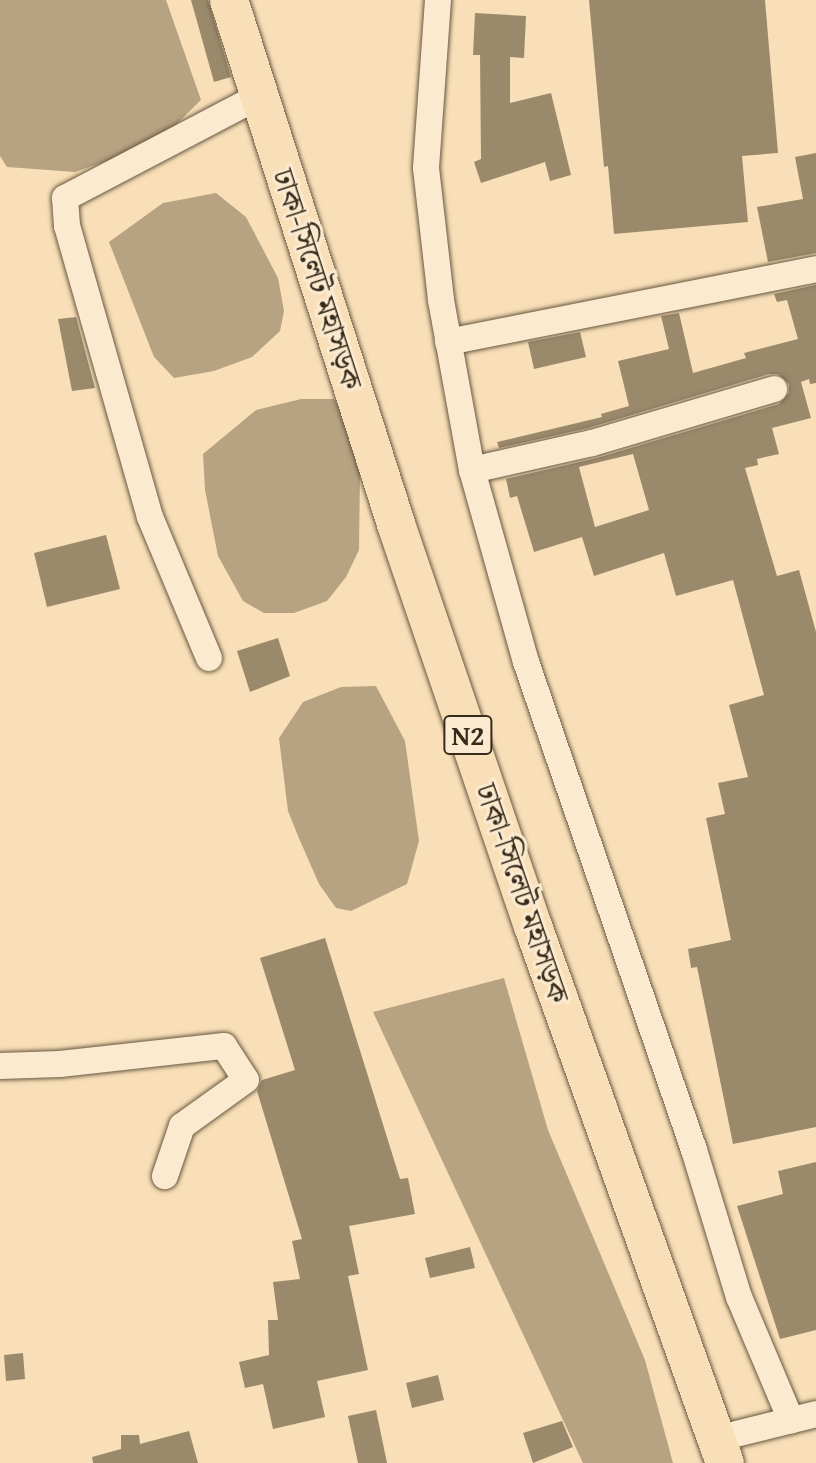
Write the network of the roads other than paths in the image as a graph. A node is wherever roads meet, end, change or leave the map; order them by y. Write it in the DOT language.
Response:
graph roads {
  1 [pos="229,0"];
  2 [pos="438,0"];
  3 [pos="259,96"];
  4 [pos="816,269"];
  5 [pos="448,342"];
  6 [pos="774,389"];
  7 [pos="472,470"];
  8 [pos="209,658"];
  9 [pos="0,1066"];
  10 [pos="165,1176"];
  11 [pos="804,1417"];
  12 [pos="720,1451"];
  1 -- 3 [label="highway, ঢাকা-সিলেট মহাসড়ক / N2"];
  2 -- 5 [label="street"];
  3 -- 8 [label="street"];
  3 -- 12 [label="highway, ঢাকা-সিলেট মহাসড়ক / N2"];
  4 -- 5 [label="street"];
  5 -- 7 [label="street"];
  6 -- 7 [label="street"];
  7 -- 11 [label="street"];
  9 -- 10 [label="street"];
  11 -- 12 [label="street"];
}
